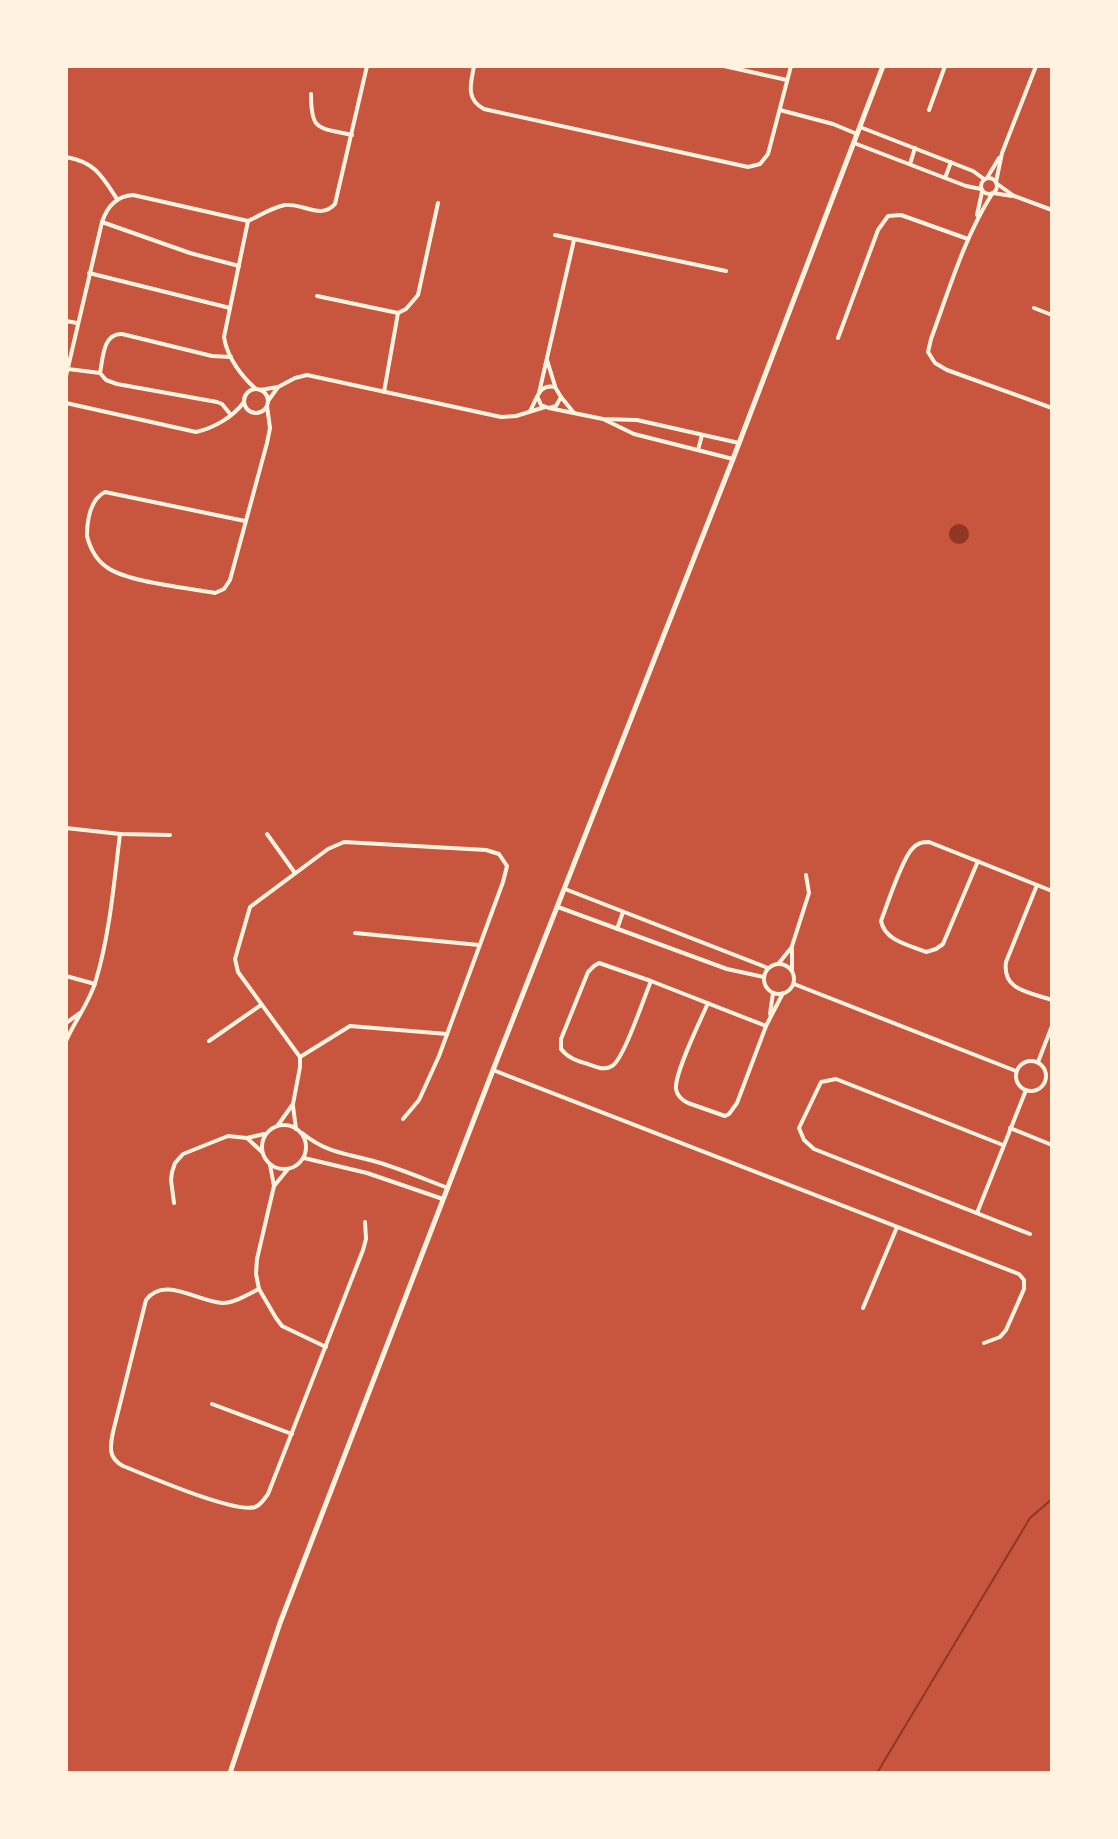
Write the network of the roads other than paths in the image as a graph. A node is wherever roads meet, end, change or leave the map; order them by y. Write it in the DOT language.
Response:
graph roads {
  1 [pos="367,66"];
  2 [pos="474,66"];
  3 [pos="724,66"];
  4 [pos="791,66"];
  5 [pos="883,66"];
  6 [pos="945,66"];
  7 [pos="1036,66"];
  8 [pos="787,80"];
  9 [pos="311,94"];
  10 [pos="779,109"];
  11 [pos="929,110"];
  12 [pos="859,131"];
  13 [pos="352,135"];
  14 [pos="854,143"];
  15 [pos="915,148"];
  16 [pos="1002,153"];
  17 [pos="66,157"];
  18 [pos="951,162"];
  19 [pos="910,164"];
  20 [pos="945,178"];
  21 [pos="986,178"];
  22 [pos="996,182"];
  23 [pos="982,190"];
  24 [pos="992,193"];
  25 [pos="1014,196"];
  26 [pos="118,199"];
  27 [pos="438,203"];
  28 [pos="1052,210"];
  29 [pos="977,217"];
  30 [pos="248,221"];
  31 [pos="102,222"];
  32 [pos="555,235"];
  33 [pos="574,239"];
  34 [pos="968,239"];
  35 [pos="239,266"];
  36 [pos="726,271"];
  37 [pos="89,273"];
  38 [pos="317,296"];
  39 [pos="230,308"];
  40 [pos="1034,308"];
  41 [pos="398,313"];
  42 [pos="1052,315"];
  43 [pos="66,321"];
  44 [pos="77,323"];
  45 [pos="838,338"];
  46 [pos="231,357"];
  47 [pos="546,357"];
  48 [pos="68,369"];
  49 [pos="100,373"];
  50 [pos="66,376"];
  51 [pos="244,379"];
  52 [pos="278,387"];
  53 [pos="555,387"];
  54 [pos="258,389"];
  55 [pos="384,392"];
  56 [pos="245,395"];
  57 [pos="538,395"];
  58 [pos="561,397"];
  59 [pos="244,402"];
  60 [pos="66,403"];
  61 [pos="267,403"];
  62 [pos="547,408"];
  63 [pos="1052,408"];
  64 [pos="250,411"];
  65 [pos="530,411"];
  66 [pos="234,413"];
  67 [pos="259,413"];
  68 [pos="574,413"];
  69 [pos="603,419"];
  70 [pos="269,423"];
  71 [pos="702,435"];
  72 [pos="739,443"];
  73 [pos="698,450"];
  74 [pos="733,459"];
  75 [pos="245,521"];
  76 [pos="66,828"];
  77 [pos="120,834"];
  78 [pos="267,834"];
  79 [pos="170,835"];
  80 [pos="978,861"];
  81 [pos="295,873"];
  82 [pos="806,875"];
  83 [pos="1037,885"];
  84 [pos="565,889"];
  85 [pos="1052,891"];
  86 [pos="558,907"];
  87 [pos="623,912"];
  88 [pos="617,929"];
  89 [pos="355,933"];
  90 [pos="479,945"];
  91 [pos="792,946"];
  92 [pos="779,964"];
  93 [pos="768,968"];
  94 [pos="792,970"];
  95 [pos="66,976"];
  96 [pos="764,977"];
  97 [pos="651,981"];
  98 [pos="95,984"];
  99 [pos="794,984"];
  100 [pos="773,993"];
  101 [pos="783,993"];
  102 [pos="1052,1000"];
  103 [pos="708,1003"];
  104 [pos="261,1005"];
  105 [pos="82,1012"];
  106 [pos="770,1016"];
  107 [pos="66,1023"];
  108 [pos="766,1026"];
  109 [pos="1052,1026"];
  110 [pos="447,1034"];
  111 [pos="66,1041"];
  112 [pos="209,1041"];
  113 [pos="300,1057"];
  114 [pos="1038,1062"];
  115 [pos="493,1070"];
  116 [pos="1016,1071"];
  117 [pos="1026,1090"];
  118 [pos="293,1104"];
  119 [pos="403,1119"];
  120 [pos="278,1125"];
  121 [pos="1010,1128"];
  122 [pos="296,1129"];
  123 [pos="266,1133"];
  124 [pos="302,1133"];
  125 [pos="247,1138"];
  126 [pos="1003,1145"];
  127 [pos="1052,1145"];
  128 [pos="262,1152"];
  129 [pos="304,1158"];
  130 [pos="270,1165"];
  131 [pos="288,1169"];
  132 [pos="274,1186"];
  133 [pos="448,1188"];
  134 [pos="443,1199"];
  135 [pos="174,1203"];
  136 [pos="977,1213"];
  137 [pos="365,1222"];
  138 [pos="897,1227"];
  139 [pos="1030,1234"];
  140 [pos="259,1289"];
  141 [pos="863,1308"];
  142 [pos="984,1343"];
  143 [pos="326,1347"];
  144 [pos="212,1404"];
  145 [pos="292,1434"];
  146 [pos="230,1773"];
  1 -- 13 [label="street"];
  2 -- 10 [label="street"];
  3 -- 8 [label="street"];
  4 -- 8 [label="street"];
  5 -- 12 [label="street"];
  6 -- 11 [label="street"];
  7 -- 16 [label="street"];
  8 -- 10 [label="street"];
  9 -- 13 [label="street"];
  10 -- 12 [label="street"];
  12 -- 14 [label="street"];
  12 -- 15 [label="street"];
  13 -- 30 [label="street"];
  14 -- 19 [label="street"];
  14 -- 72 [label="street"];
  15 -- 18 [label="street"];
  15 -- 19 [label="street"];
  16 -- 21 [label="street"];
  16 -- 22 [label="street"];
  17 -- 26 [label="street"];
  18 -- 20 [label="street"];
  18 -- 21 [label="street"];
  19 -- 20 [label="street"];
  20 -- 23 [label="street"];
  21 -- 22 [label="street"];
  21 -- 23 [label="street"];
  22 -- 24 [label="street"];
  22 -- 25 [label="street"];
  23 -- 24 [label="street"];
  23 -- 29 [label="street"];
  24 -- 25 [label="street"];
  24 -- 29 [label="street"];
  25 -- 28 [label="street"];
  26 -- 30 [label="street"];
  26 -- 31 [label="street"];
  27 -- 41 [label="street"];
  29 -- 34 [label="street"];
  30 -- 35 [label="street"];
  31 -- 35 [label="street"];
  31 -- 37 [label="street"];
  32 -- 33 [label="street"];
  33 -- 36 [label="street"];
  33 -- 47 [label="street"];
  34 -- 45 [label="street"];
  34 -- 63 [label="street"];
  35 -- 39 [label="street"];
  37 -- 39 [label="street"];
  37 -- 44 [label="street"];
  38 -- 41 [label="street"];
  39 -- 46 [label="street"];
  40 -- 42 [label="street"];
  41 -- 55 [label="street"];
  43 -- 44 [label="street"];
  44 -- 48 [label="street"];
  46 -- 49 [label="street"];
  46 -- 51 [label="street"];
  47 -- 53 [label="street"];
  47 -- 57 [label="street"];
  48 -- 49 [label="street"];
  48 -- 50 [label="street"];
  49 -- 66 [label="street"];
  51 -- 54 [label="street"];
  51 -- 56 [label="street"];
  52 -- 54 [label="street"];
  52 -- 55 [label="street"];
  52 -- 61 [label="street"];
  53 -- 57 [label="street"];
  53 -- 58 [label="street"];
  54 -- 56 [label="street"];
  54 -- 61 [label="street"];
  55 -- 65 [label="street"];
  56 -- 59 [label="street"];
  57 -- 62 [label="street"];
  57 -- 65 [label="street"];
  58 -- 62 [label="street"];
  58 -- 68 [label="street"];
  59 -- 64 [label="street"];
  59 -- 66 [label="street"];
  60 -- 66 [label="street"];
  61 -- 67 [label="street"];
  61 -- 70 [label="street"];
  62 -- 65 [label="street"];
  62 -- 68 [label="street"];
  64 -- 66 [label="street"];
  64 -- 67 [label="street"];
  67 -- 70 [label="street"];
  68 -- 69 [label="street"];
  69 -- 71 [label="street"];
  69 -- 73 [label="street"];
  70 -- 75 [label="street"];
  71 -- 72 [label="street"];
  71 -- 73 [label="street"];
  72 -- 74 [label="street"];
  73 -- 74 [label="street"];
  74 -- 84 [label="street"];
  75 -- 75 [label="street"];
  76 -- 77 [label="street"];
  77 -- 79 [label="street"];
  77 -- 98 [label="street"];
  78 -- 81 [label="street"];
  80 -- 80 [label="street"];
  80 -- 83 [label="street"];
  81 -- 90 [label="street"];
  81 -- 104 [label="street"];
  82 -- 91 [label="street"];
  83 -- 85 [label="street"];
  83 -- 102 [label="street"];
  84 -- 86 [label="street"];
  84 -- 87 [label="street"];
  86 -- 88 [label="street"];
  86 -- 115 [label="street"];
  87 -- 88 [label="street"];
  87 -- 93 [label="street"];
  88 -- 96 [label="street"];
  89 -- 90 [label="street"];
  90 -- 110 [label="street"];
  91 -- 92 [label="street"];
  91 -- 94 [label="street"];
  92 -- 93 [label="street"];
  92 -- 94 [label="street"];
  93 -- 96 [label="street"];
  94 -- 99 [label="street"];
  95 -- 98 [label="street"];
  96 -- 100 [label="street"];
  97 -- 97 [label="street"];
  97 -- 103 [label="street"];
  98 -- 105 [label="street"];
  99 -- 101 [label="street"];
  99 -- 116 [label="street"];
  100 -- 101 [label="street"];
  100 -- 106 [label="street"];
  101 -- 106 [label="street"];
  103 -- 108 [label="street"];
  103 -- 108 [label="street"];
  104 -- 112 [label="street"];
  104 -- 113 [label="street"];
  105 -- 107 [label="street"];
  105 -- 111 [label="street"];
  106 -- 108 [label="street"];
  109 -- 114 [label="street"];
  110 -- 113 [label="street"];
  110 -- 119 [label="street"];
  113 -- 118 [label="street"];
  114 -- 116 [label="street"];
  114 -- 117 [label="street"];
  115 -- 133 [label="street"];
  115 -- 138 [label="street"];
  116 -- 117 [label="street"];
  117 -- 121 [label="street"];
  118 -- 120 [label="street"];
  118 -- 122 [label="street"];
  120 -- 122 [label="street"];
  120 -- 123 [label="street"];
  121 -- 126 [label="street"];
  121 -- 127 [label="street"];
  122 -- 124 [label="street"];
  123 -- 125 [label="street"];
  123 -- 128 [label="street"];
  124 -- 129 [label="street"];
  124 -- 133 [label="street"];
  125 -- 128 [label="street"];
  125 -- 135 [label="street"];
  126 -- 136 [label="street"];
  126 -- 136 [label="street"];
  128 -- 130 [label="street"];
  129 -- 131 [label="street"];
  129 -- 134 [label="street"];
  130 -- 131 [label="street"];
  130 -- 132 [label="street"];
  131 -- 132 [label="street"];
  132 -- 140 [label="street"];
  133 -- 134 [label="street"];
  134 -- 146 [label="street"];
  136 -- 139 [label="street"];
  137 -- 143 [label="street"];
  138 -- 141 [label="street"];
  138 -- 142 [label="street"];
  140 -- 143 [label="street"];
  140 -- 145 [label="street"];
  143 -- 145 [label="street"];
  144 -- 145 [label="street"];
}
